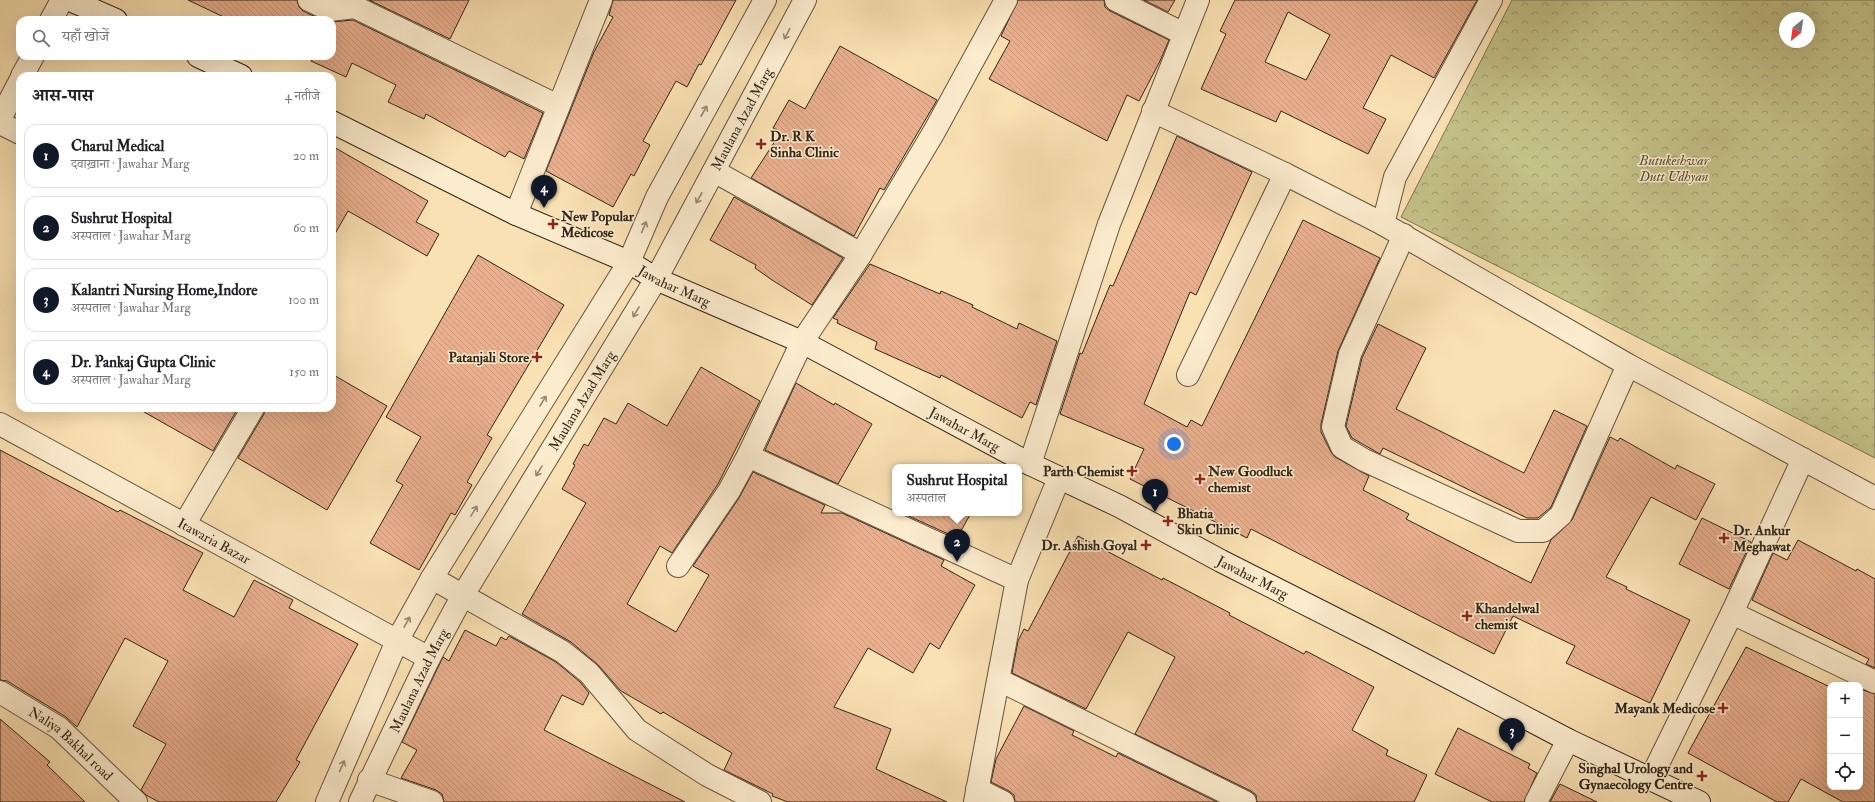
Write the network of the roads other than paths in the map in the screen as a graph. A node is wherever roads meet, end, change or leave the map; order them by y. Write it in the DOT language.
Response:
graph roads {
  1 [pos="62,0"];
  2 [pos="70,0"];
  3 [pos="309,0"];
  4 [pos="601,0"];
  5 [pos="765,0"];
  6 [pos="805,0"];
  7 [pos="1006,0"];
  8 [pos="1116,0"];
  9 [pos="1198,0"];
  10 [pos="1491,0"];
  11 [pos="54,16"];
  12 [pos="107,16"];
  13 [pos="1184,34"];
  14 [pos="31,60"];
  15 [pos="207,60"];
  16 [pos="24,72"];
  17 [pos="232,72"];
  18 [pos="16,89"];
  19 [pos="558,106"];
  20 [pos="1153,111"];
  21 [pos="0,119"];
  22 [pos="0,123"];
  23 [pos="336,124"];
  24 [pos="16,131"];
  25 [pos="714,171"];
  26 [pos="1285,174"];
  27 [pos="516,214"];
  28 [pos="1383,224"];
  29 [pos="1404,235"];
  30 [pos="861,254"];
  31 [pos="629,262"];
  32 [pos="656,279"];
  33 [pos="802,342"];
  34 [pos="1628,365"];
  35 [pos="1188,375"];
  36 [pos="251,412"];
  37 [pos="0,424"];
  38 [pos="748,456"];
  39 [pos="1802,459"];
  40 [pos="1030,464"];
  41 [pos="1059,478"];
  42 [pos="1875,498"];
  43 [pos="184,525"];
  44 [pos="678,566"];
  45 [pos="432,578"];
  46 [pos="1017,580"];
  47 [pos="463,595"];
  48 [pos="1732,613"];
  49 [pos="397,641"];
  50 [pos="428,658"];
  51 [pos="999,680"];
  52 [pos="1875,682"];
  53 [pos="0,692"];
  54 [pos="1568,740"];
  55 [pos="1652,778"];
  56 [pos="369,780"];
  57 [pos="976,796"];
  58 [pos="136,802"];
  59 [pos="326,802"];
  60 [pos="360,802"];
  61 [pos="432,802"];
  62 [pos="760,802"];
  63 [pos="1003,802"];
  64 [pos="1245,802"];
  65 [pos="1536,802"];
  66 [pos="1699,802"];
  1 -- 11 [label="street"];
  2 -- 12 [label="street"];
  3 -- 19 [label="street"];
  4 -- 19 [label="street"];
  31 -- 5 [label="street, one-way"];
  6 -- 25 [label="street, Maulana Azad Marg, one-way"];
  7 -- 30 [label="street"];
  8 -- 13 [label="street"];
  9 -- 13 [label="street"];
  10 -- 28 [label="street"];
  13 -- 20 [label="street"];
  14 -- 16 [label="street"];
  15 -- 17 [label="street"];
  18 -- 21 [label="street"];
  19 -- 27 [label="street"];
  20 -- 26 [label="street"];
  20 -- 40 [label="street"];
  22 -- 24 [label="street"];
  23 -- 27 [label="street, Jawahar Marg"];
  25 -- 30 [label="street"];
  25 -- 32 [label="street, Maulana Azad Marg, one-way"];
  26 -- 28 [label="street"];
  26 -- 35 [label="street"];
  27 -- 31 [label="street, Jawahar Marg"];
  28 -- 29 [label="street"];
  29 -- 34 [label="street"];
  29 -- 34 [label="street"];
  30 -- 33 [label="street"];
  31 -- 32 [label="street, Jawahar Marg"];
  45 -- 31 [label="street, one-way"];
  32 -- 33 [label="street, Jawahar Marg"];
  32 -- 47 [label="street, Maulana Azad Marg, one-way"];
  33 -- 38 [label="street"];
  33 -- 40 [label="street, Jawahar Marg"];
  34 -- 39 [label="street"];
  36 -- 43 [label="street"];
  37 -- 43 [label="street, Itawaria Bazar"];
  38 -- 44 [label="street"];
  38 -- 46 [label="street"];
  39 -- 42 [label="street"];
  39 -- 48 [label="street"];
  40 -- 41 [label="street, Jawahar Marg"];
  41 -- 46 [label="street"];
  41 -- 54 [label="street, Jawahar Marg"];
  43 -- 49 [label="street, Itawaria Bazar"];
  45 -- 47 [label="street"];
  49 -- 45 [label="street, one-way"];
  46 -- 51 [label="street"];
  47 -- 50 [label="street, Maulana Azad Marg"];
  47 -- 62 [label="street"];
  48 -- 52 [label="street"];
  48 -- 55 [label="street"];
  49 -- 50 [label="street, Itawaria Bazar"];
  59 -- 49 [label="street, one-way"];
  50 -- 56 [label="street, Maulana Azad Marg"];
  51 -- 57 [label="street"];
  51 -- 64 [label="street"];
  53 -- 58 [label="street, Naliya Bakhal road"];
  54 -- 55 [label="street, Jawahar Marg"];
  54 -- 65 [label="street"];
  55 -- 66 [label="street, Jawahar Marg"];
  56 -- 60 [label="street, Maulana Azad Marg"];
  56 -- 61 [label="street"];
  57 -- 63 [label="street"];
}
